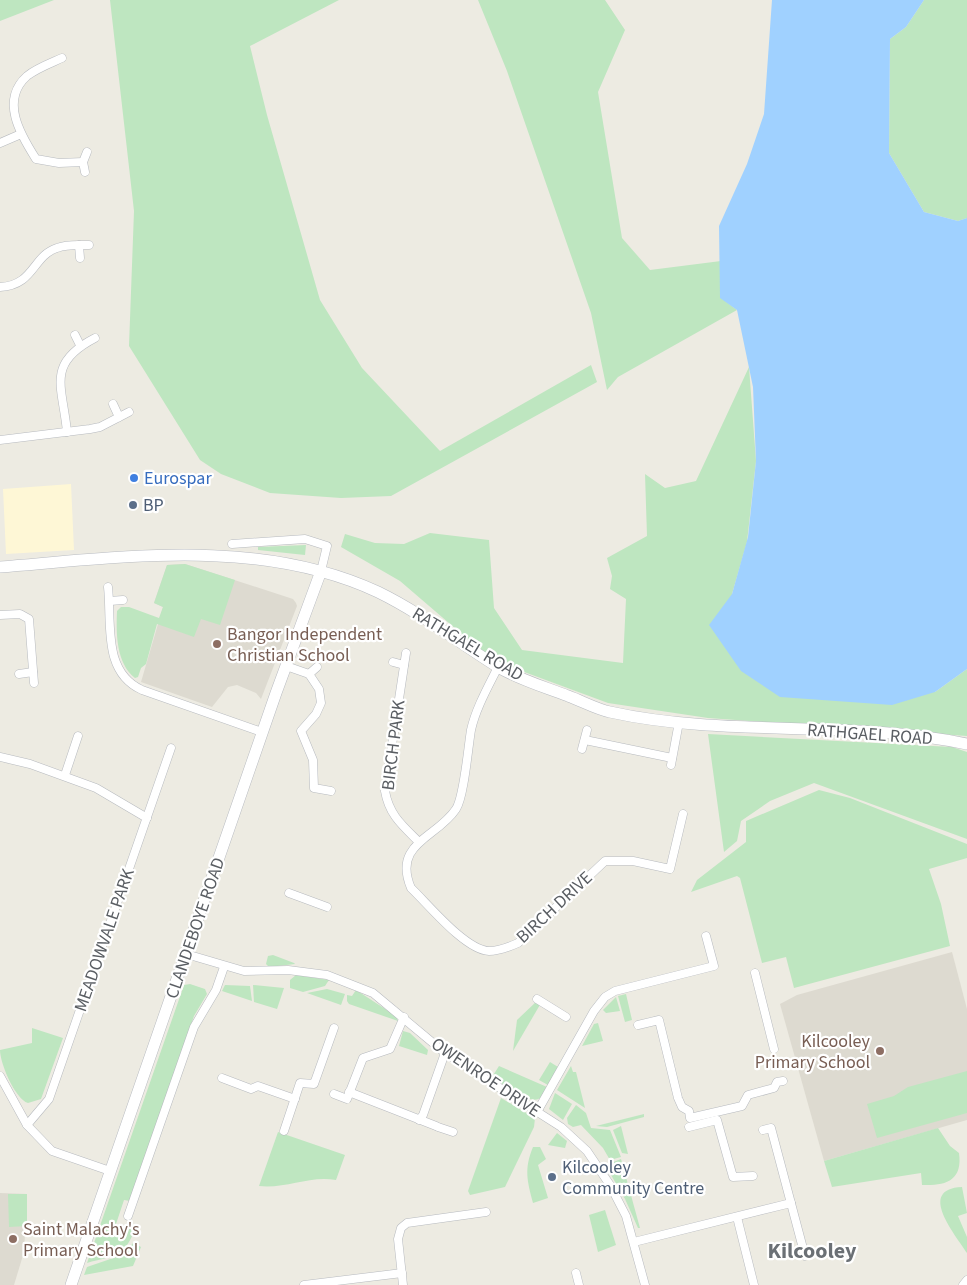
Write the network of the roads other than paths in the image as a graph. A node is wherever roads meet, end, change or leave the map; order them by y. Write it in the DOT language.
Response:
graph roads {
  1 [pos="62,58"];
  2 [pos="20,134"];
  3 [pos="0,143"];
  4 [pos="87,152"];
  5 [pos="83,162"];
  6 [pos="85,172"];
  7 [pos="79,245"];
  8 [pos="89,245"];
  9 [pos="80,258"];
  10 [pos="0,286"];
  11 [pos="75,335"];
  12 [pos="94,338"];
  13 [pos="80,345"];
  14 [pos="113,404"];
  15 [pos="130,412"];
  16 [pos="119,417"];
  17 [pos="67,432"];
  18 [pos="0,440"];
  19 [pos="232,544"];
  20 [pos="0,567"];
  21 [pos="322,571"];
  22 [pos="108,587"];
  23 [pos="123,600"];
  24 [pos="110,601"];
  25 [pos="0,615"];
  26 [pos="406,654"];
  27 [pos="393,662"];
  28 [pos="404,665"];
  29 [pos="286,666"];
  30 [pos="317,667"];
  31 [pos="498,667"];
  32 [pos="34,672"];
  33 [pos="19,674"];
  34 [pos="309,674"];
  35 [pos="34,683"];
  36 [pos="679,722"];
  37 [pos="587,730"];
  38 [pos="262,732"];
  39 [pos="78,736"];
  40 [pos="585,740"];
  41 [pos="967,744"];
  42 [pos="171,748"];
  43 [pos="582,749"];
  44 [pos="0,756"];
  45 [pos="65,776"];
  46 [pos="331,791"];
  47 [pos="683,814"];
  48 [pos="147,818"];
  49 [pos="420,842"];
  50 [pos="289,893"];
  51 [pos="327,907"];
  52 [pos="706,936"];
  53 [pos="186,954"];
  54 [pos="224,967"];
  55 [pos="755,973"];
  56 [pos="537,999"];
  57 [pos="404,1017"];
  58 [pos="566,1018"];
  59 [pos="638,1025"];
  60 [pos="334,1028"];
  61 [pos="774,1049"];
  62 [pos="445,1053"];
  63 [pos="0,1076"];
  64 [pos="224,1080"];
  65 [pos="783,1081"];
  66 [pos="3,1090"];
  67 [pos="349,1092"];
  68 [pos="334,1094"];
  69 [pos="295,1099"];
  70 [pos="537,1112"];
  71 [pos="419,1120"];
  72 [pos="27,1125"];
  73 [pos="689,1127"];
  74 [pos="763,1130"];
  75 [pos="284,1131"];
  76 [pos="453,1132"];
  77 [pos="110,1171"];
  78 [pos="753,1176"];
  79 [pos="791,1203"];
  80 [pos="486,1212"];
  81 [pos="128,1216"];
  82 [pos="737,1217"];
  83 [pos="634,1242"];
  84 [pos="805,1256"];
  85 [pos="402,1273"];
  86 [pos="576,1273"];
  87 [pos="967,1280"];
  88 [pos="317,1284"];
  89 [pos="70,1285"];
  90 [pos="304,1285"];
  91 [pos="404,1285"];
  92 [pos="579,1285"];
  93 [pos="645,1285"];
  94 [pos="754,1285"];
  95 [pos="963,1285"];
  1 -- 2 [label="street"];
  2 -- 3 [label="street"];
  2 -- 5 [label="street"];
  4 -- 5 [label="street"];
  5 -- 6 [label="street"];
  7 -- 8 [label="street"];
  7 -- 9 [label="street"];
  7 -- 10 [label="street"];
  11 -- 13 [label="street"];
  12 -- 13 [label="street"];
  13 -- 17 [label="street"];
  14 -- 16 [label="street"];
  15 -- 16 [label="street"];
  16 -- 17 [label="street"];
  17 -- 18 [label="street"];
  19 -- 21 [label="street"];
  20 -- 21 [label="street, RATHGAEL ROAD"];
  21 -- 29 [label="street, CLANDEBOYE ROAD"];
  21 -- 31 [label="street, RATHGAEL ROAD"];
  22 -- 24 [label="street"];
  23 -- 24 [label="street"];
  24 -- 38 [label="street"];
  25 -- 32 [label="street"];
  26 -- 28 [label="street, BIRCH PARK"];
  27 -- 28 [label="street"];
  28 -- 49 [label="street, BIRCH PARK"];
  29 -- 34 [label="street"];
  29 -- 38 [label="street, CLANDEBOYE ROAD"];
  30 -- 34 [label="street"];
  31 -- 36 [label="street, RATHGAEL ROAD"];
  31 -- 49 [label="street, BIRCH DRIVE"];
  32 -- 33 [label="street"];
  32 -- 35 [label="street"];
  34 -- 46 [label="street"];
  36 -- 40 [label="street"];
  36 -- 41 [label="street, RATHGAEL ROAD"];
  37 -- 40 [label="street"];
  38 -- 53 [label="street, CLANDEBOYE ROAD"];
  39 -- 45 [label="street"];
  40 -- 43 [label="street"];
  42 -- 48 [label="street, MEADOWVALE PARK"];
  44 -- 45 [label="street"];
  45 -- 48 [label="street"];
  47 -- 49 [label="street, BIRCH DRIVE"];
  48 -- 72 [label="street, MEADOWVALE PARK"];
  50 -- 51 [label="street"];
  52 -- 70 [label="street"];
  53 -- 54 [label="street, OWENROE DRIVE"];
  53 -- 77 [label="street, CLANDEBOYE ROAD"];
  54 -- 57 [label="street, OWENROE DRIVE"];
  54 -- 81 [label="street"];
  55 -- 61 [label="street"];
  56 -- 58 [label="street"];
  57 -- 62 [label="street, OWENROE DRIVE"];
  57 -- 67 [label="street"];
  59 -- 65 [label="street"];
  60 -- 69 [label="street"];
  62 -- 70 [label="street, OWENROE DRIVE"];
  62 -- 71 [label="street"];
  63 -- 66 [label="street"];
  64 -- 69 [label="street"];
  66 -- 72 [label="street"];
  67 -- 68 [label="street"];
  67 -- 71 [label="street"];
  69 -- 75 [label="street"];
  70 -- 83 [label="street, OWENROE DRIVE"];
  71 -- 76 [label="street"];
  72 -- 77 [label="street"];
  73 -- 78 [label="street"];
  74 -- 79 [label="street"];
  77 -- 89 [label="street, CLANDEBOYE ROAD"];
  79 -- 82 [label="street"];
  79 -- 84 [label="street"];
  80 -- 85 [label="street"];
  82 -- 83 [label="street"];
  82 -- 94 [label="street"];
  83 -- 93 [label="street, OWENROE DRIVE"];
  85 -- 88 [label="street"];
  85 -- 91 [label="street"];
  86 -- 92 [label="street"];
  87 -- 95 [label="street"];
  88 -- 90 [label="street"];
}
